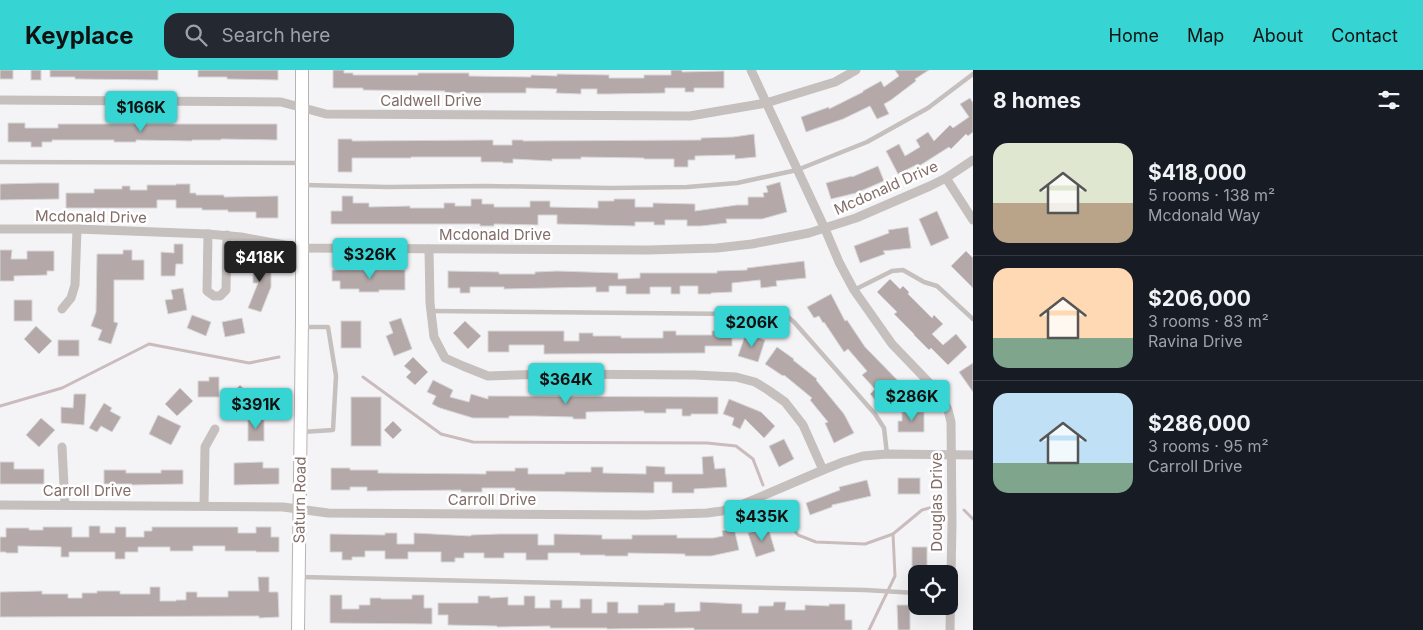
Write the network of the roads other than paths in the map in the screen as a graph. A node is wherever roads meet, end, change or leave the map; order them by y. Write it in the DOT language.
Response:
graph roads {
  1 [pos="302,70"];
  2 [pos="751,70"];
  3 [pos="856,70"];
  4 [pos="973,74"];
  5 [pos="0,100"];
  6 [pos="766,103"];
  7 [pos="302,108"];
  8 [pos="973,160"];
  9 [pos="0,162"];
  10 [pos="302,163"];
  11 [pos="797,170"];
  12 [pos="946,178"];
  13 [pos="302,185"];
  14 [pos="973,220"];
  15 [pos="825,228"];
  16 [pos="0,229"];
  17 [pos="77,229"];
  18 [pos="208,234"];
  19 [pos="227,235"];
  20 [pos="301,248"];
  21 [pos="429,249"];
  22 [pos="854,290"];
  23 [pos="62,310"];
  24 [pos="431,311"];
  25 [pos="973,319"];
  26 [pos="302,327"];
  27 [pos="215,430"];
  28 [pos="301,432"];
  29 [pos="62,447"];
  30 [pos="887,454"];
  31 [pos="950,454"];
  32 [pos="973,455"];
  33 [pos="823,470"];
  34 [pos="0,505"];
  35 [pos="65,505"];
  36 [pos="204,505"];
  37 [pos="300,508"];
  38 [pos="951,565"];
  39 [pos="299,577"];
  40 [pos="908,592"];
  41 [pos="950,615"];
  42 [pos="298,630"];
  43 [pos="950,630"];
  1 -- 7 [label="street, Saturn Road"];
  2 -- 6 [label="street, Douglas Drive"];
  3 -- 6 [label="street, Caldwell Drive"];
  4 -- 11 [label="lane"];
  5 -- 7 [label="street, Caldwell Drive"];
  6 -- 7 [label="street, Caldwell Drive"];
  6 -- 11 [label="street, Douglas Drive"];
  7 -- 10 [label="street, Saturn Road"];
  8 -- 12 [label="street, Mcdonald Drive"];
  9 -- 10 [label="lane"];
  10 -- 13 [label="street, Saturn Road"];
  11 -- 13 [label="lane"];
  11 -- 15 [label="street, Douglas Drive"];
  12 -- 14 [label="street"];
  12 -- 15 [label="street, Mcdonald Drive"];
  13 -- 20 [label="street, Saturn Road"];
  15 -- 21 [label="street, Mcdonald Drive"];
  15 -- 22 [label="street, Douglas Drive"];
  16 -- 17 [label="street, Mcdonald Drive"];
  17 -- 18 [label="street, Mcdonald Drive"];
  17 -- 23 [label="street"];
  18 -- 19 [label="street, Mcdonald Drive"];
  18 -- 19 [label="street"];
  19 -- 20 [label="street, Mcdonald Drive"];
  20 -- 21 [label="street, Mcdonald Drive"];
  20 -- 26 [label="street, Saturn Road"];
  21 -- 24 [label="street"];
  22 -- 25 [label="lane"];
  22 -- 31 [label="street, Douglas Drive"];
  24 -- 30 [label="lane"];
  24 -- 33 [label="street"];
  26 -- 28 [label="street, Saturn Road"];
  26 -- 28 [label="lane"];
  27 -- 36 [label="street"];
  28 -- 37 [label="street, Saturn Road"];
  29 -- 35 [label="street"];
  30 -- 31 [label="street, Carroll Drive"];
  30 -- 33 [label="street, Carroll Drive"];
  31 -- 32 [label="street, Carroll Drive"];
  31 -- 38 [label="street, Douglas Drive"];
  33 -- 37 [label="street, Carroll Drive"];
  34 -- 35 [label="street, Carroll Drive"];
  35 -- 36 [label="street, Carroll Drive"];
  36 -- 37 [label="street, Carroll Drive"];
  37 -- 39 [label="street, Saturn Road"];
  39 -- 40 [label="lane"];
  39 -- 42 [label="street, Saturn Road"];
  41 -- 43 [label="street, Douglas Drive"];
}
